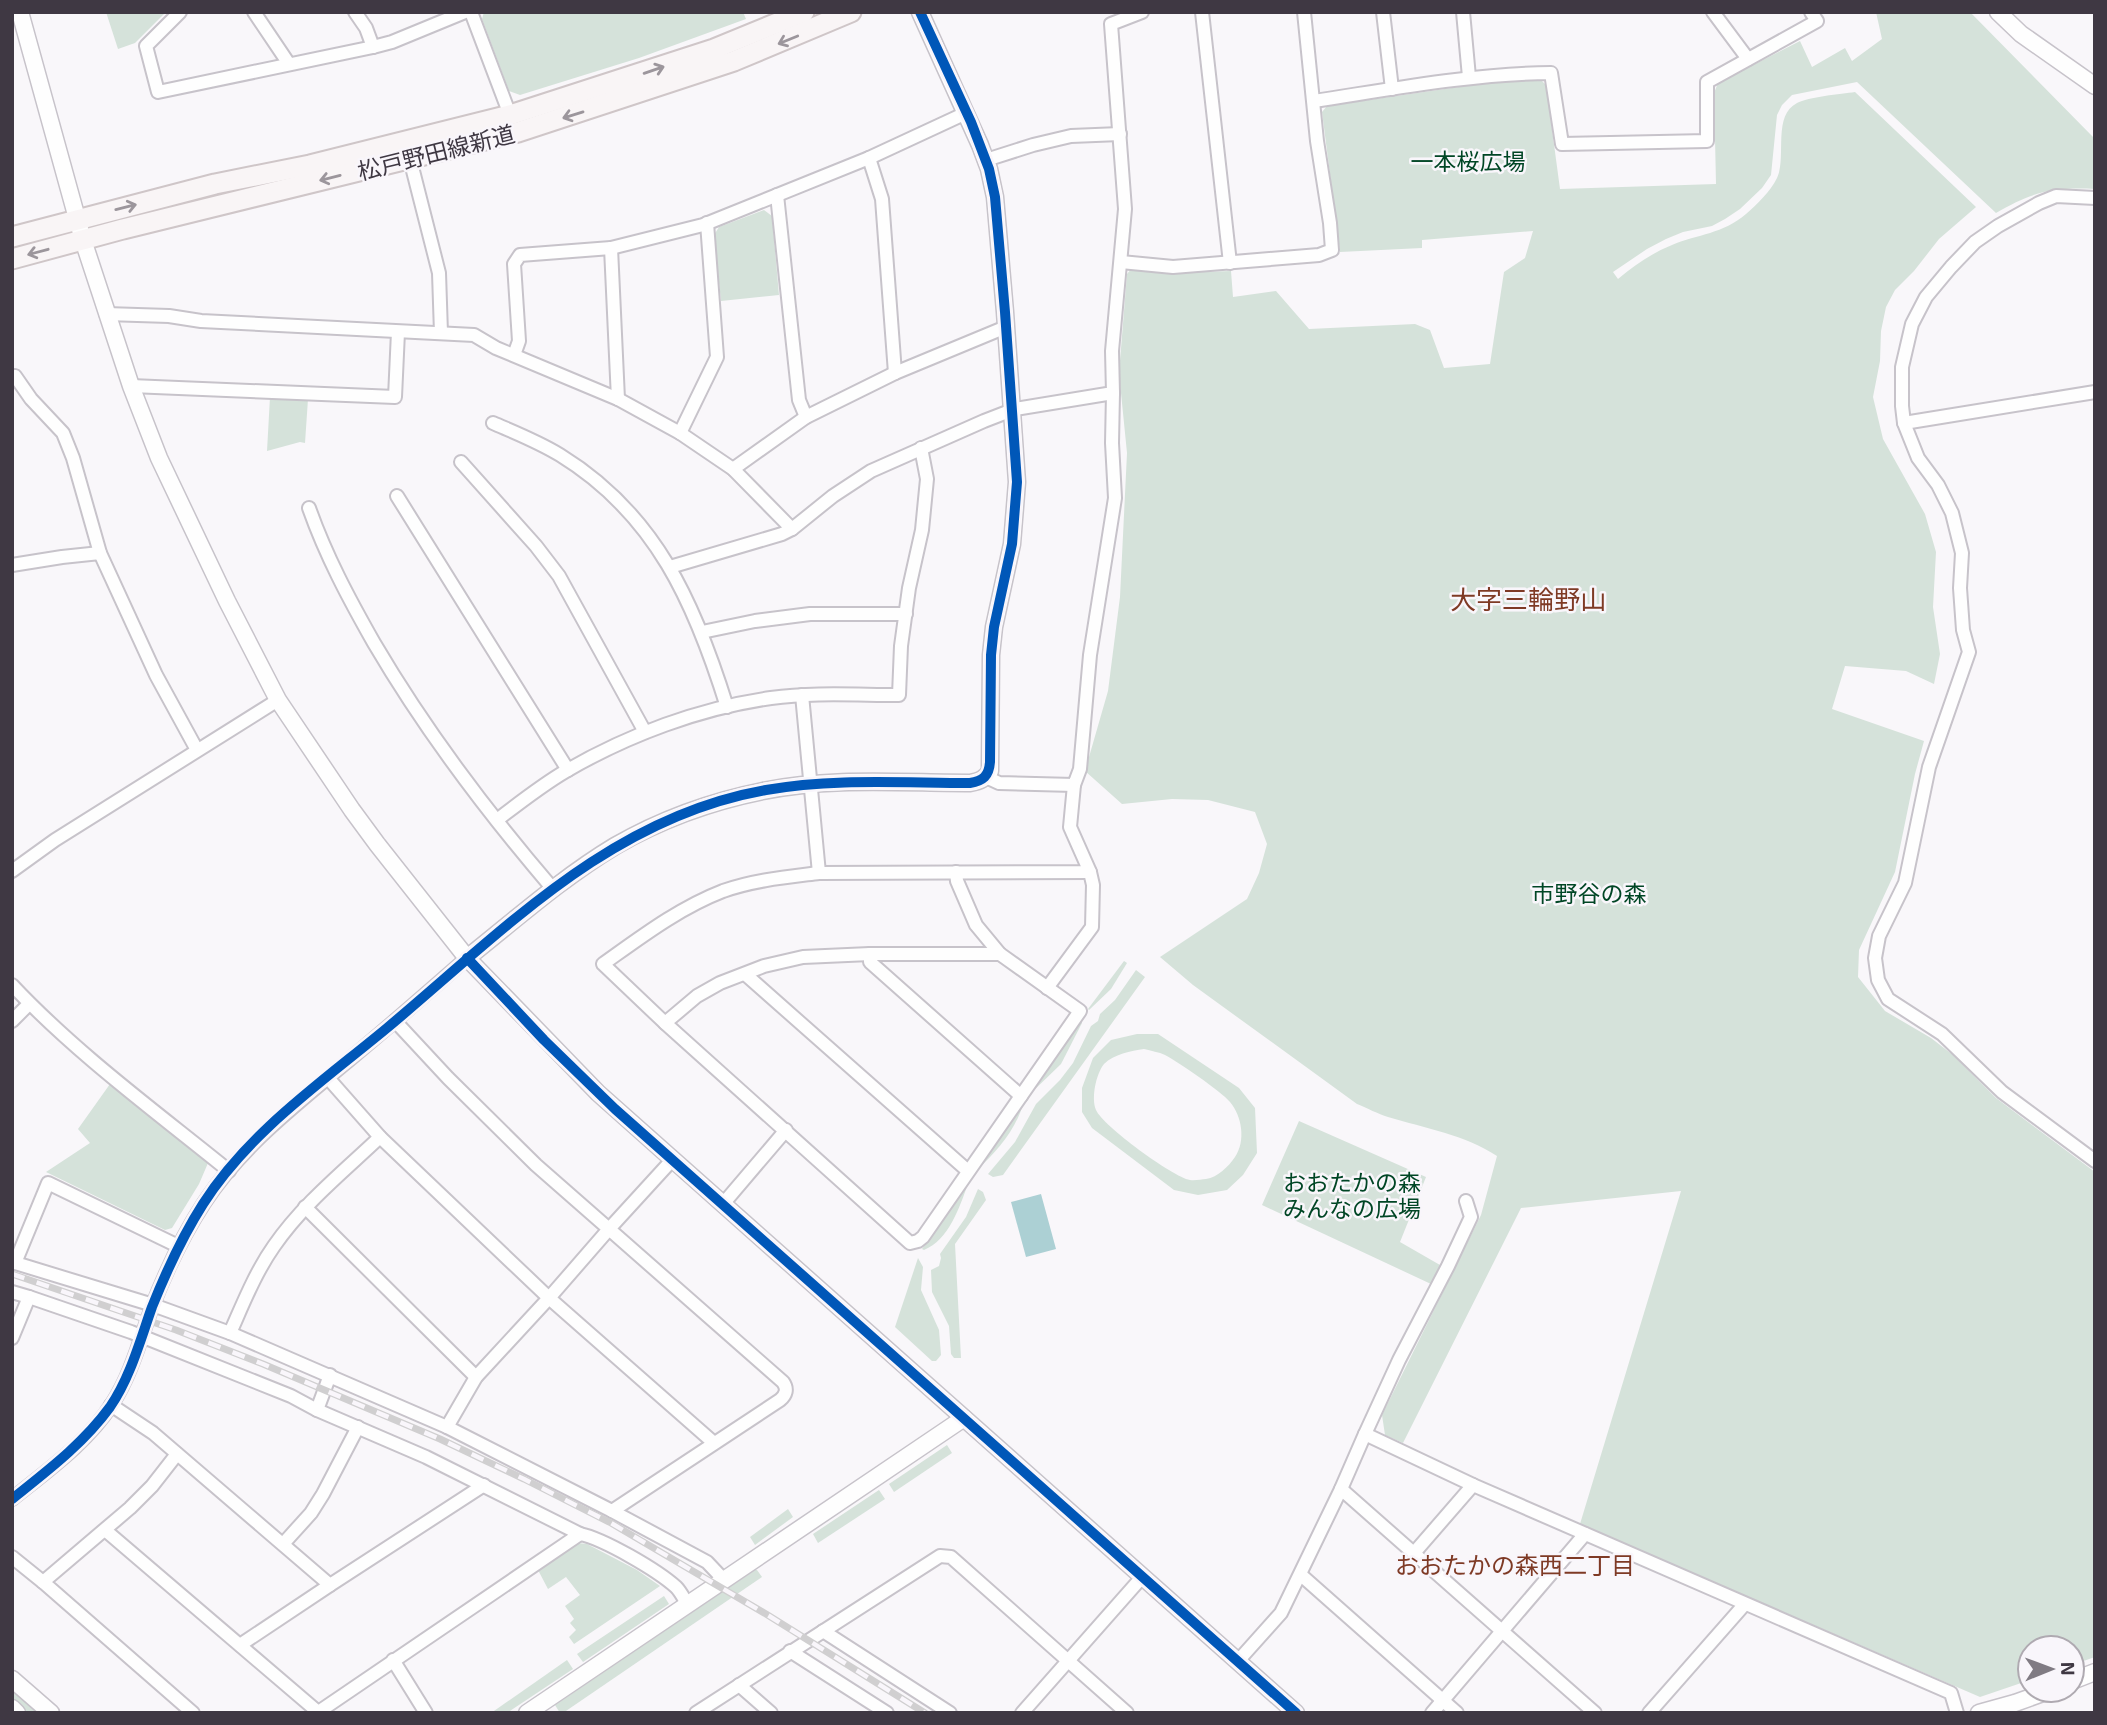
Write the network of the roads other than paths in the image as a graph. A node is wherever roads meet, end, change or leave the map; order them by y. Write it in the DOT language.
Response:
graph roads {
  1 [pos="20,12"];
  2 [pos="180,12"];
  3 [pos="254,12"];
  4 [pos="355,12"];
  5 [pos="465,12"];
  6 [pos="471,12"];
  7 [pos="804,12"];
  8 [pos="850,12"];
  9 [pos="920,12"];
  10 [pos="1142,12"];
  11 [pos="1202,12"];
  12 [pos="1304,12"];
  13 [pos="1384,12"];
  14 [pos="1463,12"];
  15 [pos="1713,12"];
  16 [pos="1811,12"];
  17 [pos="1998,12"];
  18 [pos="373,47"];
  19 [pos="1748,59"];
  20 [pos="289,64"];
  21 [pos="1469,77"];
  22 [pos="2095,86"];
  23 [pos="1392,89"];
  24 [pos="1314,101"];
  25 [pos="966,113"];
  26 [pos="510,115"];
  27 [pos="1120,134"];
  28 [pos="869,158"];
  29 [pos="410,159"];
  30 [pos="986,160"];
  31 [pos="777,195"];
  32 [pos="2095,198"];
  33 [pos="77,221"];
  34 [pos="707,223"];
  35 [pos="12,237"];
  36 [pos="83,240"];
  37 [pos="611,247"];
  38 [pos="12,259"];
  39 [pos="1121,262"];
  40 [pos="1230,263"];
  41 [pos="106,314"];
  42 [pos="1006,327"];
  43 [pos="398,332"];
  44 [pos="441,333"];
  45 [pos="514,355"];
  46 [pos="13,373"];
  47 [pos="895,373"];
  48 [pos="131,386"];
  49 [pos="2095,392"];
  50 [pos="1113,393"];
  51 [pos="618,399"];
  52 [pos="1012,410"];
  53 [pos="806,417"];
  54 [pos="493,423"];
  55 [pos="1904,423"];
  56 [pos="680,433"];
  57 [pos="921,448"];
  58 [pos="461,462"];
  59 [pos="733,469"];
  60 [pos="397,496"];
  61 [pos="309,508"];
  62 [pos="792,529"];
  63 [pos="100,553"];
  64 [pos="12,565"];
  65 [pos="670,567"];
  66 [pos="906,614"];
  67 [pos="702,632"];
  68 [pos="802,695"];
  69 [pos="278,700"];
  70 [pos="727,707"];
  71 [pos="645,732"];
  72 [pos="197,750"];
  73 [pos="568,770"];
  74 [pos="986,777"];
  75 [pos="811,785"];
  76 [pos="1074,785"];
  77 [pos="496,820"];
  78 [pos="12,871"];
  79 [pos="956,872"];
  80 [pos="1090,872"];
  81 [pos="819,873"];
  82 [pos="553,889"];
  83 [pos="870,954"];
  84 [pos="1000,954"];
  85 [pos="467,958"];
  86 [pos="745,974"];
  87 [pos="12,985"];
  88 [pos="1047,988"];
  89 [pos="29,1003"];
  90 [pos="12,1021"];
  91 [pos="396,1021"];
  92 [pos="665,1023"];
  93 [pos="328,1078"];
  94 [pos="1021,1096"];
  95 [pos="786,1130"];
  96 [pos="380,1137"];
  97 [pos="673,1159"];
  98 [pos="2095,1161"];
  99 [pos="229,1171"];
  100 [pos="968,1171"];
  101 [pos="1466,1201"];
  102 [pos="723,1205"];
  103 [pos="305,1207"];
  104 [pos="609,1229"];
  105 [pos="178,1246"];
  106 [pos="13,1263"];
  107 [pos="12,1292"];
  108 [pos="29,1297"];
  109 [pos="549,1298"];
  110 [pos="153,1305"];
  111 [pos="230,1333"];
  112 [pos="142,1337"];
  113 [pos="12,1338"];
  114 [pos="330,1375"];
  115 [pos="476,1377"];
  116 [pos="111,1405"];
  117 [pos="317,1410"];
  118 [pos="964,1418"];
  119 [pos="358,1427"];
  120 [pos="447,1427"];
  121 [pos="1366,1434"];
  122 [pos="714,1443"];
  123 [pos="177,1454"];
  124 [pos="484,1485"];
  125 [pos="1473,1486"];
  126 [pos="1341,1489"];
  127 [pos="12,1499"];
  128 [pos="612,1511"];
  129 [pos="105,1530"];
  130 [pos="580,1534"];
  131 [pos="1585,1534"];
  132 [pos="283,1545"];
  133 [pos="1414,1553"];
  134 [pos="12,1557"];
  135 [pos="1301,1575"];
  136 [pos="1143,1576"];
  137 [pos="724,1580"];
  138 [pos="43,1582"];
  139 [pos="330,1585"];
  140 [pos="688,1605"];
  141 [pos="1744,1605"];
  142 [pos="823,1630"];
  143 [pos="1503,1631"];
  144 [pos="240,1645"];
  145 [pos="790,1651"];
  146 [pos="393,1660"];
  147 [pos="1067,1660"];
  148 [pos="1238,1661"];
  149 [pos="12,1679"];
  150 [pos="739,1685"];
  151 [pos="1443,1700"];
  152 [pos="2016,1703"];
  153 [pos="12,1708"];
  154 [pos="535,1711"];
  155 [pos="317,1712"];
  156 [pos="17,1713"];
  157 [pos="51,1713"];
  158 [pos="193,1713"];
  159 [pos="426,1713"];
  160 [pos="696,1713"];
  161 [pos="771,1713"];
  162 [pos="887,1713"];
  163 [pos="950,1713"];
  164 [pos="1022,1713"];
  165 [pos="1127,1713"];
  166 [pos="1296,1713"];
  167 [pos="1432,1713"];
  168 [pos="1457,1713"];
  169 [pos="1595,1713"];
  170 [pos="1648,1713"];
  171 [pos="1957,1713"];
  172 [pos="1979,1713"];
  1 -- 33 [label="street"];
  2 -- 20 [label="street"];
  3 -- 20 [label="street"];
  4 -- 18 [label="street"];
  5 -- 18 [label="street"];
  6 -- 26 [label="street"];
  26 -- 7 [label="main road, 松戸野田線新道, one-way"];
  8 -- 29 [label="main road, 松戸野田線新道, one-way"];
  9 -- 25 [label="street"];
  10 -- 27 [label="street"];
  11 -- 40 [label="street"];
  12 -- 24 [label="street"];
  13 -- 23 [label="street"];
  14 -- 21 [label="street"];
  15 -- 19 [label="street"];
  16 -- 19 [label="street"];
  17 -- 22 [label="street"];
  18 -- 20 [label="street"];
  19 -- 21 [label="street"];
  21 -- 23 [label="street"];
  23 -- 24 [label="street"];
  24 -- 40 [label="street"];
  25 -- 28 [label="street"];
  25 -- 30 [label="street"];
  33 -- 26 [label="main road, 松戸野田線新道, one-way"];
  27 -- 30 [label="street"];
  27 -- 39 [label="street"];
  28 -- 31 [label="street"];
  28 -- 47 [label="street"];
  29 -- 36 [label="main road, 松戸野田線新道, one-way"];
  29 -- 44 [label="street"];
  30 -- 42 [label="street"];
  31 -- 34 [label="street"];
  31 -- 53 [label="street"];
  32 -- 55 [label="street"];
  33 -- 35 [label="main road, 松戸野田線新道"];
  33 -- 36 [label="street"];
  34 -- 37 [label="street"];
  34 -- 56 [label="street"];
  36 -- 38 [label="main road, 松戸野田線新道, one-way"];
  36 -- 41 [label="street"];
  37 -- 45 [label="street"];
  37 -- 51 [label="street"];
  39 -- 40 [label="street"];
  39 -- 50 [label="street"];
  41 -- 43 [label="street"];
  41 -- 48 [label="street"];
  42 -- 47 [label="street"];
  42 -- 52 [label="street"];
  43 -- 44 [label="street"];
  43 -- 48 [label="street"];
  44 -- 45 [label="street"];
  45 -- 51 [label="street"];
  46 -- 63 [label="street"];
  47 -- 53 [label="street"];
  48 -- 69 [label="street"];
  49 -- 55 [label="street"];
  50 -- 52 [label="street"];
  50 -- 76 [label="street"];
  51 -- 56 [label="street"];
  52 -- 57 [label="street"];
  52 -- 74 [label="street"];
  53 -- 59 [label="street"];
  54 -- 65 [label="street"];
  55 -- 98 [label="street"];
  56 -- 59 [label="street"];
  57 -- 62 [label="street"];
  57 -- 66 [label="street"];
  58 -- 71 [label="street"];
  59 -- 62 [label="street"];
  60 -- 73 [label="street"];
  61 -- 77 [label="street"];
  62 -- 65 [label="street"];
  63 -- 64 [label="street"];
  63 -- 72 [label="street"];
  65 -- 67 [label="street"];
  66 -- 67 [label="street"];
  66 -- 68 [label="street"];
  67 -- 70 [label="street"];
  68 -- 70 [label="street"];
  68 -- 75 [label="street"];
  69 -- 72 [label="street"];
  69 -- 85 [label="street"];
  70 -- 71 [label="street"];
  71 -- 73 [label="street"];
  72 -- 78 [label="street"];
  73 -- 77 [label="street"];
  74 -- 75 [label="street"];
  74 -- 76 [label="street"];
  75 -- 81 [label="street"];
  75 -- 82 [label="street"];
  76 -- 80 [label="street"];
  77 -- 82 [label="street"];
  79 -- 80 [label="street"];
  79 -- 81 [label="street"];
  79 -- 84 [label="street"];
  80 -- 88 [label="street"];
  81 -- 92 [label="street"];
  82 -- 85 [label="street"];
  83 -- 84 [label="street"];
  83 -- 86 [label="street"];
  83 -- 94 [label="street"];
  84 -- 88 [label="street"];
  85 -- 91 [label="street"];
  85 -- 97 [label="street"];
  86 -- 92 [label="street"];
  86 -- 100 [label="street"];
  87 -- 89 [label="street"];
  88 -- 94 [label="street"];
  89 -- 90 [label="street"];
  89 -- 99 [label="street"];
  91 -- 93 [label="street"];
  91 -- 104 [label="street"];
  92 -- 95 [label="street"];
  93 -- 96 [label="street"];
  93 -- 99 [label="street"];
  94 -- 100 [label="street"];
  95 -- 100 [label="street"];
  95 -- 102 [label="street"];
  96 -- 103 [label="street"];
  96 -- 109 [label="street"];
  97 -- 102 [label="street"];
  97 -- 104 [label="street"];
  99 -- 105 [label="street"];
  101 -- 121 [label="street"];
  102 -- 118 [label="street"];
  103 -- 111 [label="street"];
  103 -- 115 [label="street"];
  104 -- 109 [label="street"];
  104 -- 122 [label="street"];
  105 -- 106 [label="street"];
  105 -- 110 [label="street"];
  106 -- 110 [label="street"];
  107 -- 108 [label="street"];
  108 -- 112 [label="street"];
  108 -- 113 [label="street"];
  109 -- 115 [label="street"];
  109 -- 122 [label="street"];
  110 -- 111 [label="street"];
  110 -- 112 [label="street"];
  111 -- 114 [label="street"];
  112 -- 116 [label="street"];
  112 -- 117 [label="street"];
  114 -- 117 [label="street"];
  114 -- 120 [label="street"];
  115 -- 120 [label="street"];
  116 -- 123 [label="street"];
  116 -- 127 [label="street"];
  117 -- 119 [label="street"];
  118 -- 136 [label="street"];
  118 -- 137 [label="street"];
  119 -- 124 [label="street"];
  119 -- 132 [label="street"];
  120 -- 128 [label="street"];
  121 -- 125 [label="street"];
  121 -- 126 [label="street"];
  122 -- 128 [label="street"];
  123 -- 129 [label="street"];
  123 -- 132 [label="street"];
  124 -- 130 [label="street"];
  124 -- 139 [label="street"];
  125 -- 131 [label="street"];
  125 -- 133 [label="street"];
  126 -- 133 [label="street"];
  126 -- 135 [label="street"];
  128 -- 137 [label="street"];
  129 -- 138 [label="street"];
  129 -- 144 [label="street"];
  130 -- 140 [label="street"];
  130 -- 146 [label="street"];
  131 -- 141 [label="street"];
  131 -- 143 [label="street"];
  132 -- 139 [label="street"];
  133 -- 143 [label="street"];
  134 -- 138 [label="street"];
  135 -- 148 [label="street"];
  135 -- 151 [label="street"];
  136 -- 147 [label="street"];
  136 -- 148 [label="street"];
  137 -- 140 [label="street"];
  138 -- 158 [label="street"];
  139 -- 144 [label="street"];
  140 -- 154 [label="street"];
  141 -- 170 [label="street"];
  141 -- 171 [label="street"];
  142 -- 145 [label="street"];
  142 -- 147 [label="street"];
  142 -- 163 [label="street"];
  143 -- 151 [label="street"];
  143 -- 169 [label="street"];
  144 -- 155 [label="street"];
  145 -- 150 [label="street"];
  145 -- 162 [label="street"];
  146 -- 155 [label="street"];
  146 -- 159 [label="street"];
  147 -- 164 [label="street"];
  147 -- 165 [label="street"];
  148 -- 166 [label="street"];
  149 -- 157 [label="street"];
  150 -- 160 [label="street"];
  150 -- 161 [label="street"];
  151 -- 167 [label="street"];
  151 -- 168 [label="street"];
  152 -- 172 [label="street"];
  153 -- 156 [label="street"];
}
